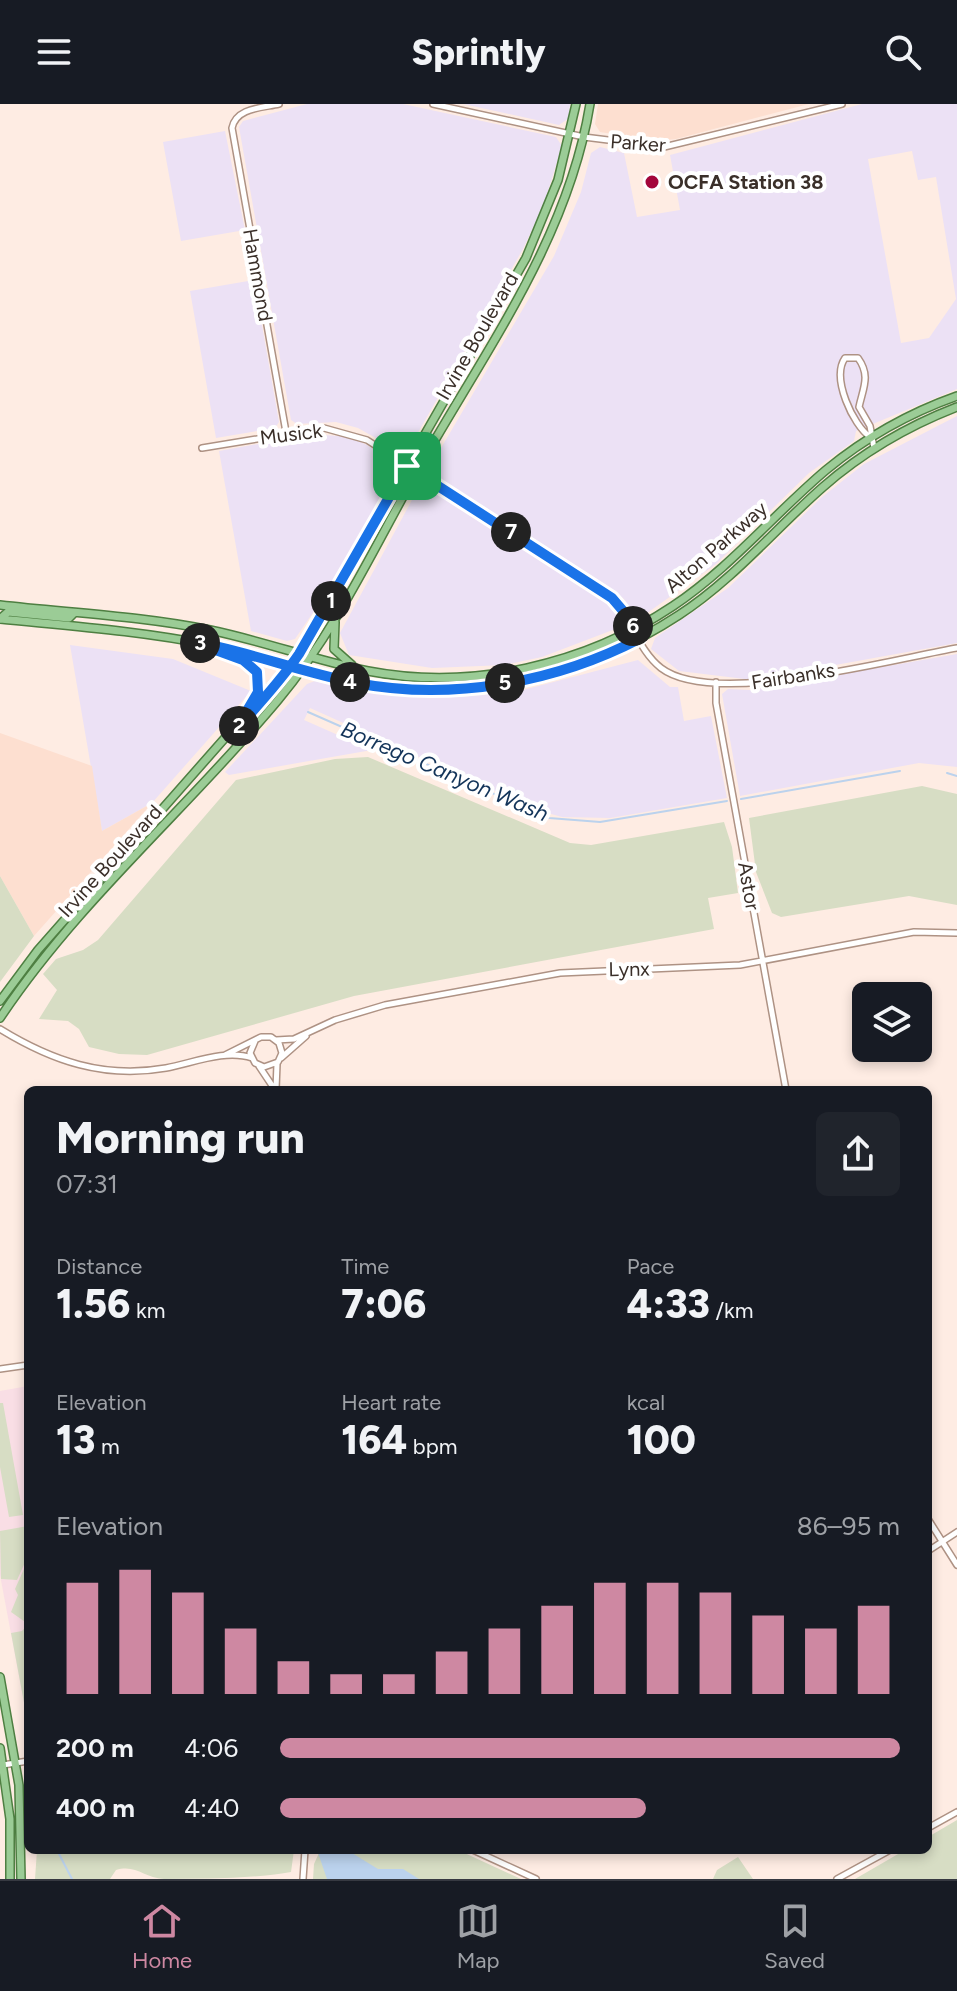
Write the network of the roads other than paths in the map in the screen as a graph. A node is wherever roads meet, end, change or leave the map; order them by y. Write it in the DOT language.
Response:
graph roads {
  1 [pos="279,104"];
  2 [pos="433,104"];
  3 [pos="576,104"];
  4 [pos="590,104"];
  5 [pos="842,104"];
  6 [pos="571,135"];
  7 [pos="584,137"];
  8 [pos="957,396"];
  9 [pos="957,407"];
  10 [pos="286,432"];
  11 [pos="871,438"];
  12 [pos="202,448"];
  13 [pos="874,448"];
  14 [pos="407,466"];
  15 [pos="417,472"];
  16 [pos="0,605"];
  17 [pos="74,613"];
  18 [pos="0,619"];
  19 [pos="335,620"];
  20 [pos="634,629"];
  21 [pos="639,639"];
  22 [pos="191,641"];
  23 [pos="957,648"];
  24 [pos="299,654"];
  25 [pos="311,657"];
  26 [pos="291,666"];
  27 [pos="358,669"];
  28 [pos="303,670"];
  29 [pos="716,682"];
  30 [pos="235,731"];
  31 [pos="957,933"];
  32 [pos="763,963"];
  33 [pos="0,1001"];
  34 [pos="0,1018"];
  35 [pos="0,1029"];
  36 [pos="307,1035"];
  37 [pos="276,1040"];
  38 [pos="255,1041"];
  39 [pos="224,1055"];
  40 [pos="252,1058"];
  41 [pos="278,1061"];
  42 [pos="258,1065"];
  43 [pos="273,1086"];
  44 [pos="276,1086"];
  45 [pos="785,1086"];
  46 [pos="24,1366"];
  47 [pos="0,1369"];
  48 [pos="932,1526"];
  49 [pos="957,1532"];
  50 [pos="942,1542"];
  51 [pos="932,1548"];
  52 [pos="957,1565"];
  53 [pos="0,1677"];
  54 [pos="0,1748"];
  55 [pos="24,1762"];
  56 [pos="16,1763"];
  57 [pos="3,1765"];
  58 [pos="957,1812"];
  59 [pos="932,1826"];
  60 [pos="305,1854"];
  61 [pos="482,1854"];
  62 [pos="883,1854"];
  63 [pos="10,1879"];
  64 [pos="21,1879"];
  65 [pos="303,1879"];
  66 [pos="536,1879"];
  67 [pos="837,1879"];
  1 -- 10 [label="street, Hammond"];
  2 -- 6 [label="street, Parker"];
  3 -- 6 [label="main road, Irvine Boulevard"];
  4 -- 7 [label="main road, Irvine Boulevard"];
  5 -- 7 [label="street, Parker"];
  6 -- 7 [label="street, Parker"];
  6 -- 14 [label="main road, Irvine Boulevard"];
  7 -- 15 [label="main road, Irvine Boulevard"];
  8 -- 11 [label="main road, Alton Parkway"];
  9 -- 13 [label="main road, Alton Parkway"];
  10 -- 12 [label="street, Musick"];
  10 -- 14 [label="street, Musick"];
  11 -- 11 [label="street"];
  11 -- 13 [label="street"];
  11 -- 20 [label="main road, Alton Parkway"];
  13 -- 21 [label="main road, Alton Parkway"];
  14 -- 15 [label="street, Musick"];
  14 -- 24 [label="main road, Irvine Boulevard"];
  15 -- 19 [label="main road, Irvine Boulevard"];
  15 -- 20 [label="street, Fairbanks"];
  16 -- 17 [label="main road, Alton Parkway"];
  17 -- 18 [label="main road"];
  17 -- 24 [label="main road, Alton Parkway"];
  18 -- 22 [label="main road, Alton Parkway"];
  19 -- 25 [label="main road, Irvine Boulevard"];
  19 -- 27 [label="main road"];
  20 -- 21 [label="street, Fairbanks"];
  20 -- 27 [label="main road, Alton Parkway"];
  21 -- 28 [label="main road, Alton Parkway"];
  21 -- 29 [label="street, Fairbanks"];
  22 -- 26 [label="main road, Alton Parkway"];
  22 -- 30 [label="main road"];
  23 -- 29 [label="street, Fairbanks"];
  24 -- 25 [label="main road, Alton Parkway"];
  24 -- 26 [label="main road, Irvine Boulevard"];
  25 -- 27 [label="main road, Alton Parkway"];
  25 -- 28 [label="main road, Irvine Boulevard"];
  26 -- 28 [label="main road, Alton Parkway"];
  26 -- 30 [label="main road, Irvine Boulevard"];
  28 -- 34 [label="main road, Irvine Boulevard"];
  29 -- 32 [label="street, Astor"];
  30 -- 33 [label="main road, Irvine Boulevard"];
  31 -- 32 [label="street, Lynx"];
  32 -- 36 [label="street, Lynx"];
  32 -- 45 [label="street, Astor"];
  35 -- 39 [label="street"];
  36 -- 37 [label="street, Lynx"];
  36 -- 41 [label="street, Lynx"];
  37 -- 38 [label="street"];
  37 -- 41 [label="street"];
  38 -- 39 [label="street"];
  38 -- 40 [label="street"];
  39 -- 40 [label="street"];
  40 -- 42 [label="street"];
  41 -- 42 [label="street"];
  41 -- 44 [label="street"];
  42 -- 43 [label="street"];
  46 -- 47 [label="street"];
  48 -- 50 [label="street"];
  49 -- 50 [label="street"];
  50 -- 51 [label="street"];
  50 -- 52 [label="street"];
  53 -- 56 [label="main road"];
  54 -- 57 [label="main road"];
  55 -- 56 [label="street"];
  56 -- 57 [label="street"];
  56 -- 64 [label="main road"];
  57 -- 63 [label="main road"];
  58 -- 59 [label="street"];
  60 -- 65 [label="street"];
  61 -- 66 [label="street"];
  62 -- 67 [label="street"];
}
